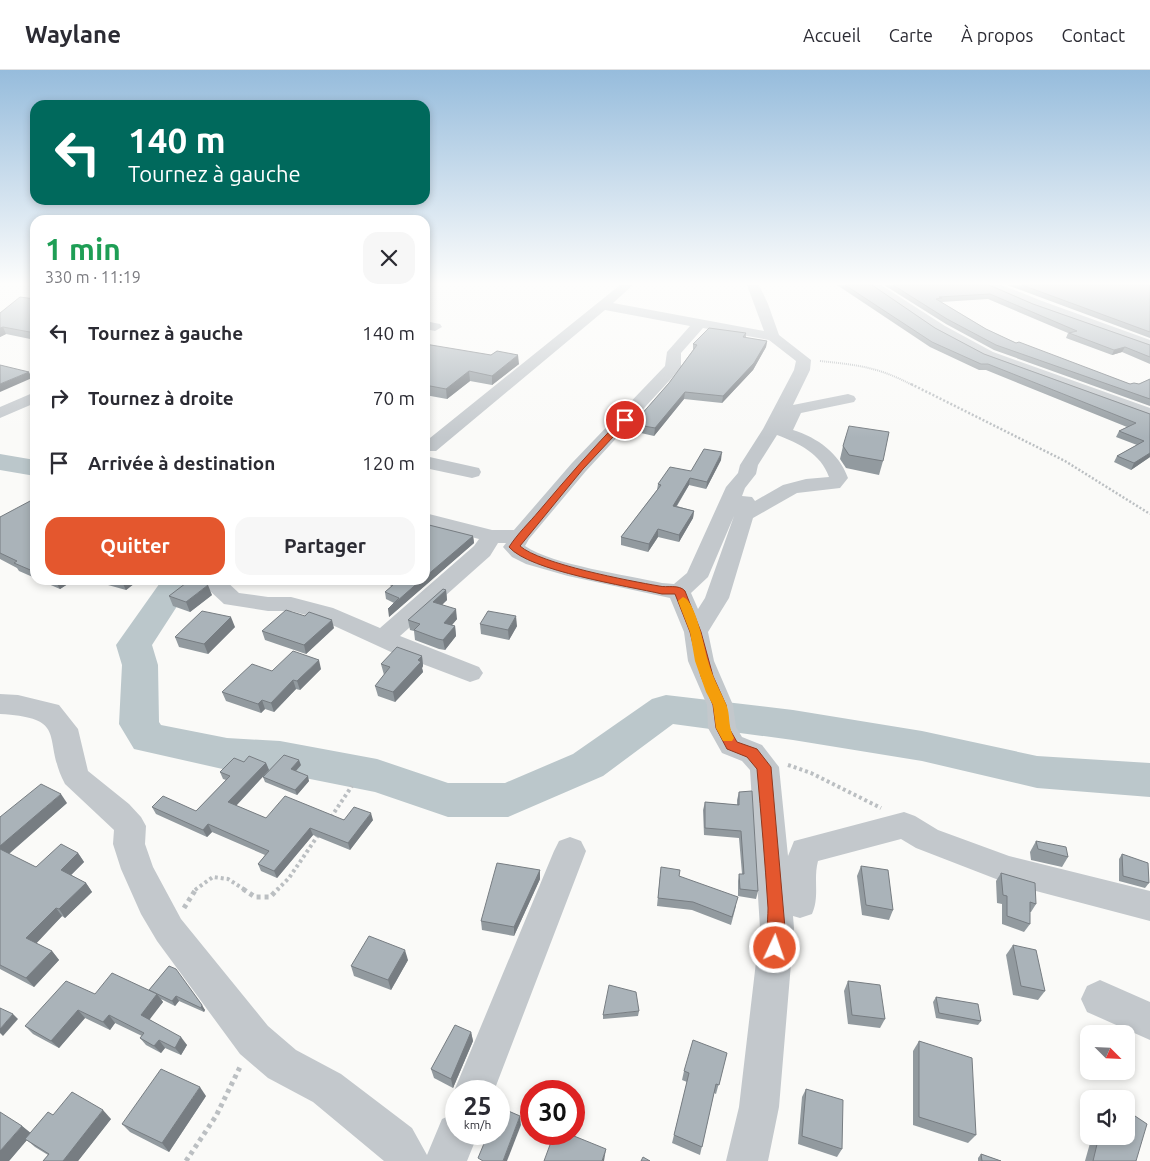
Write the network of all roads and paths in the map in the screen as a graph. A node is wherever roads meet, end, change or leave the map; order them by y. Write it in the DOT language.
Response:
graph roads {
  1 [pos="566,336"];
  2 [pos="688,336"];
  3 [pos="767,336"];
  4 [pos="953,336"];
  5 [pos="1125,336"];
  6 [pos="773,337"];
  7 [pos="1150,345"];
  8 [pos="804,360"];
  9 [pos="848,399"];
  10 [pos="30,400"];
  11 [pos="0,413"];
  12 [pos="1150,414"];
  13 [pos="778,430"];
  14 [pos="430,452"];
  15 [pos="430,456"];
  16 [pos="472,472"];
  17 [pos="736,487"];
  18 [pos="1150,514"];
  19 [pos="744,515"];
  20 [pos="430,520"];
  21 [pos="492,536"];
  22 [pos="520,537"];
  23 [pos="217,585"];
  24 [pos="679,591"];
  25 [pos="696,632"];
  26 [pos="385,640"];
  27 [pos="470,673"];
  28 [pos="0,704"];
  29 [pos="752,753"];
  30 [pos="352,786"];
  31 [pos="325,825"];
  32 [pos="904,826"];
  33 [pos="320,832"];
  34 [pos="570,851"];
  35 [pos="800,903"];
  36 [pos="1150,906"];
  37 [pos="169,930"];
  38 [pos="1100,999"];
  39 [pos="1150,1021"];
  40 [pos="254,1040"];
  41 [pos="478,1080"];
  42 [pos="453,1145"];
  43 [pos="186,1161"];
  44 [pos="408,1161"];
  45 [pos="446,1161"];
  46 [pos="747,1161"];
  1 -- 14 [label="street"];
  2 -- 22 [label="street"];
  3 -- 6 [label="street"];
  4 -- 12 [label="street"];
  5 -- 7 [label="street"];
  6 -- 8 [label="street"];
  8 -- 13 [label="street"];
  8 -- 18 [label="path"];
  9 -- 13 [label="street"];
  10 -- 11 [label="street"];
  13 -- 17 [label="street"];
  13 -- 19 [label="street"];
  15 -- 16 [label="street"];
  17 -- 19 [label="street"];
  17 -- 24 [label="street"];
  19 -- 25 [label="street"];
  20 -- 21 [label="street"];
  21 -- 22 [label="street"];
  21 -- 26 [label="street"];
  22 -- 24 [label="street"];
  23 -- 26 [label="street"];
  24 -- 25 [label="street"];
  25 -- 29 [label="street"];
  26 -- 27 [label="street"];
  28 -- 37 [label="street"];
  29 -- 32 [label="path"];
  29 -- 46 [label="street"];
  30 -- 31 [label="path"];
  32 -- 35 [label="street"];
  32 -- 36 [label="street"];
  33 -- 37 [label="path"];
  34 -- 41 [label="street"];
  37 -- 40 [label="street"];
  38 -- 39 [label="street"];
  40 -- 43 [label="path"];
  40 -- 44 [label="street"];
  42 -- 45 [label="street"];
}
